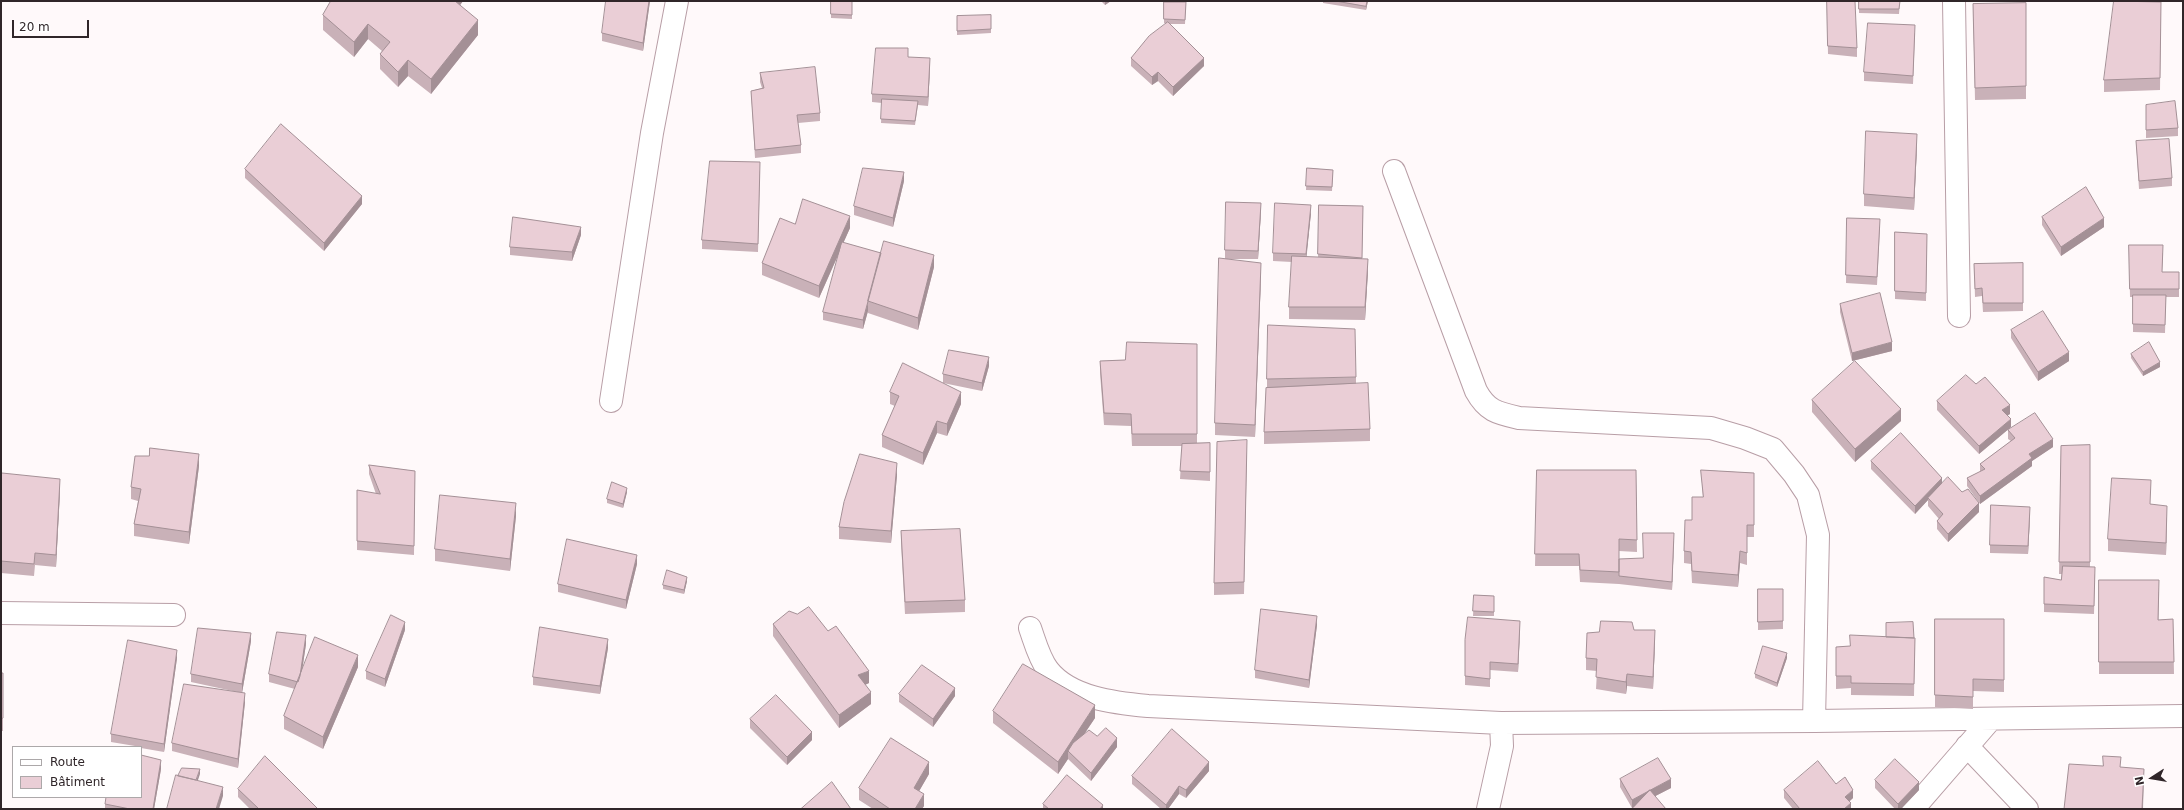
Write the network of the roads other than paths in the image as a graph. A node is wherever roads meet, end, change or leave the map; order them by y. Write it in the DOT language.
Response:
graph roads {
  1 [pos="677,1"];
  2 [pos="1954,1"];
  3 [pos="1394,171"];
  4 [pos="1960,316"];
  5 [pos="611,402"];
  6 [pos="1,613"];
  7 [pos="174,615"];
  8 [pos="1030,628"];
  9 [pos="2183,716"];
  10 [pos="1992,719"];
  11 [pos="1814,721"];
  12 [pos="1501,723"];
  13 [pos="1968,746"];
  14 [pos="1488,809"];
  15 [pos="1913,809"];
  16 [pos="2027,809"];
  1 -- 5 [label="street"];
  2 -- 4 [label="street"];
  3 -- 11 [label="street"];
  6 -- 7 [label="street"];
  8 -- 12 [label="street"];
  9 -- 10 [label="street"];
  10 -- 11 [label="street"];
  10 -- 13 [label="street"];
  11 -- 12 [label="street"];
  12 -- 14 [label="street"];
  13 -- 15 [label="street"];
  13 -- 16 [label="street"];
}
